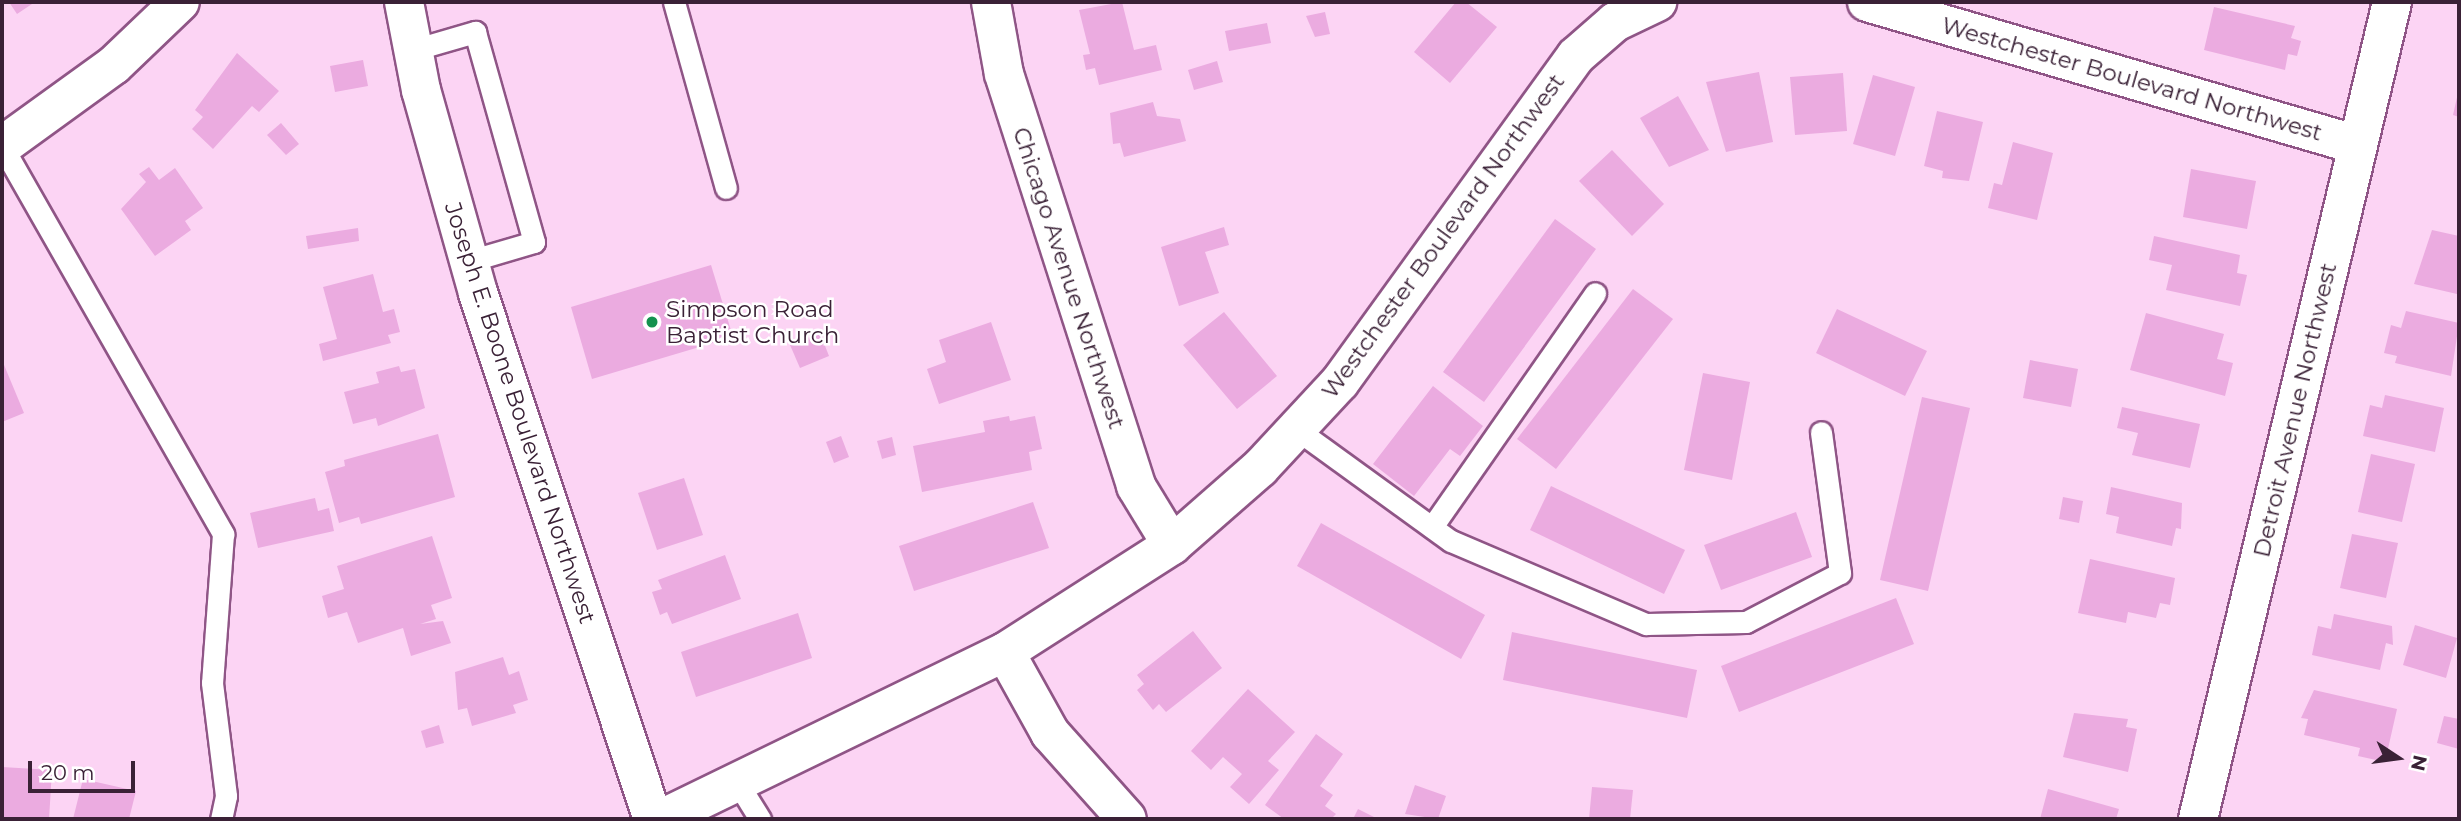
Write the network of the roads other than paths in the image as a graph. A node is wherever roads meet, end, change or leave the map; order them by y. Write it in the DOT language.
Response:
graph roads {
  1 [pos="180,2"];
  2 [pos="404,2"];
  3 [pos="674,2"];
  4 [pos="990,2"];
  5 [pos="1657,2"];
  6 [pos="1867,2"];
  7 [pos="2392,2"];
  8 [pos="413,50"];
  9 [pos="2358,145"];
  10 [pos="2,146"];
  11 [pos="726,188"];
  12 [pos="469,261"];
  13 [pos="1595,293"];
  14 [pos="1296,429"];
  15 [pos="1821,432"];
  16 [pos="1432,527"];
  17 [pos="1172,545"];
  18 [pos="1005,652"];
  19 [pos="737,782"];
  20 [pos="221,819"];
  21 [pos="653,819"];
  22 [pos="661,819"];
  23 [pos="760,819"];
  24 [pos="1127,819"];
  25 [pos="2198,819"];
  1 -- 10 [label="street"];
  2 -- 8 [label="street, Joseph E. Boone Boulevard Northwest"];
  3 -- 11 [label="lane"];
  4 -- 17 [label="street, Chicago Avenue Northwest"];
  5 -- 14 [label="street, Westchester Boulevard Northwest"];
  6 -- 9 [label="street, Westchester Boulevard Northwest"];
  7 -- 9 [label="street, Detroit Avenue Northwest"];
  8 -- 12 [label="street, Joseph E. Boone Boulevard Northwest"];
  8 -- 12 [label="lane"];
  9 -- 25 [label="street, Detroit Avenue Northwest"];
  10 -- 20 [label="lane"];
  12 -- 21 [label="street, Joseph E. Boone Boulevard Northwest"];
  13 -- 16 [label="lane"];
  14 -- 16 [label="lane"];
  14 -- 17 [label="street, Westchester Boulevard Northwest"];
  15 -- 16 [label="lane"];
  17 -- 18 [label="street, Westchester Boulevard Northwest"];
  18 -- 19 [label="street, Westchester Boulevard Northwest"];
  18 -- 24 [label="street"];
  19 -- 22 [label="street, Westchester Boulevard Northwest"];
  19 -- 23 [label="lane"];
}
